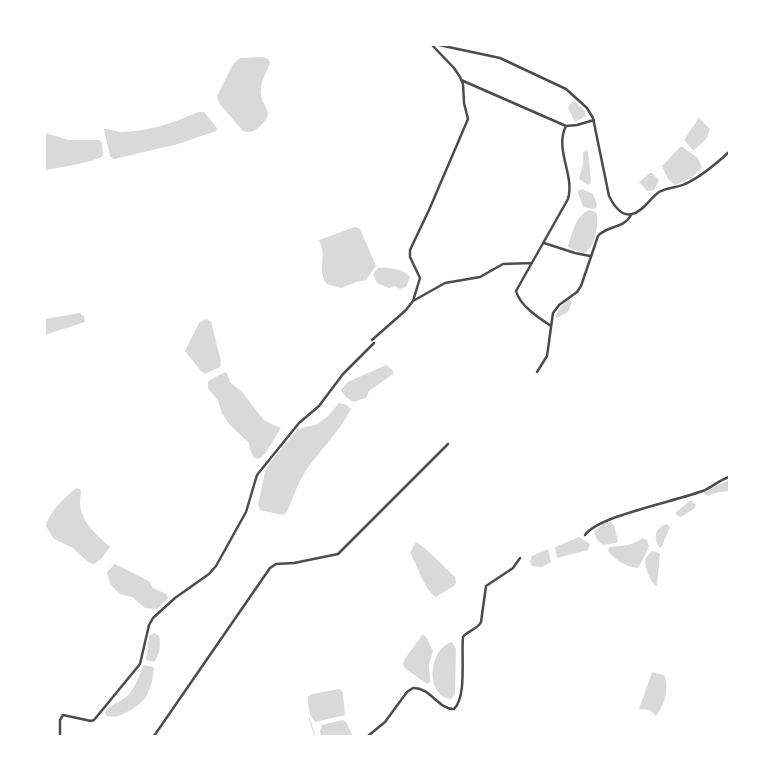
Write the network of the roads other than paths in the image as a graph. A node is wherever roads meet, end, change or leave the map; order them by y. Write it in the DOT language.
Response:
graph roads {
  1 [pos="432,45"];
  2 [pos="439,45"];
  3 [pos="461,80"];
  4 [pos="594,120"];
  5 [pos="566,126"];
  6 [pos="729,152"];
  7 [pos="631,214"];
  8 [pos="544,244"];
  9 [pos="590,256"];
  10 [pos="532,263"];
  11 [pos="414,301"];
  12 [pos="552,326"];
  13 [pos="537,372"];
  14 [pos="448,444"];
  15 [pos="729,477"];
  16 [pos="585,535"];
  17 [pos="520,558"];
  18 [pos="60,736"];
  19 [pos="154,736"];
  20 [pos="368,736"];
  1 -- 3 [label="street"];
  2 -- 4 [label="street"];
  3 -- 5 [label="street"];
  3 -- 11 [label="street"];
  4 -- 5 [label="street"];
  4 -- 7 [label="street"];
  5 -- 8 [label="street"];
  6 -- 7 [label="street"];
  7 -- 9 [label="street"];
  8 -- 9 [label="street"];
  8 -- 10 [label="street"];
  9 -- 12 [label="street"];
  10 -- 11 [label="street"];
  10 -- 12 [label="street"];
  11 -- 18 [label="street"];
  12 -- 13 [label="street"];
  14 -- 19 [label="street"];
  15 -- 16 [label="street"];
  17 -- 20 [label="street"];
}
